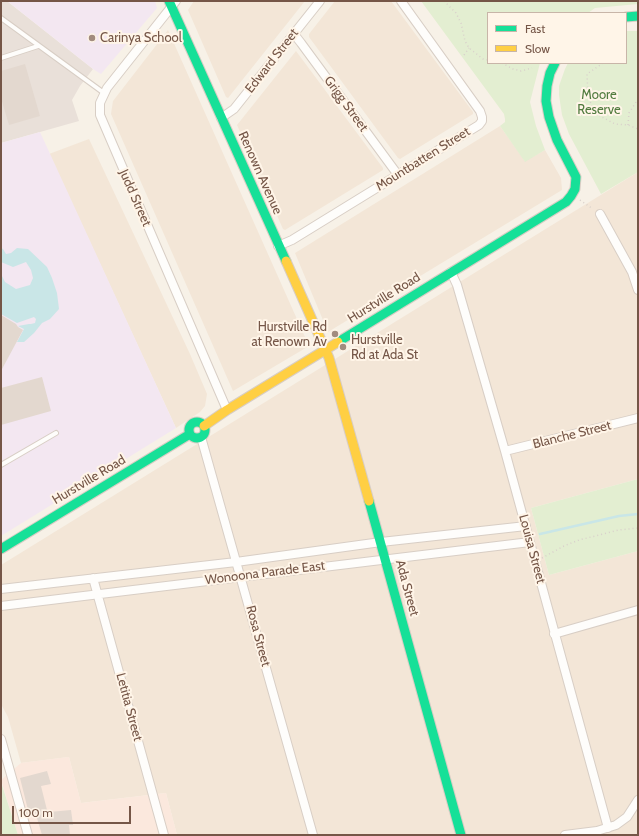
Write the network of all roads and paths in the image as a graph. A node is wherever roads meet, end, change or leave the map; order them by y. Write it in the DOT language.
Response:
graph roads {
  1 [pos="320,1"];
  2 [pos="401,1"];
  3 [pos="444,1"];
  4 [pos="172,3"];
  5 [pos="638,16"];
  6 [pos="627,17"];
  7 [pos="1,18"];
  8 [pos="294,34"];
  9 [pos="38,46"];
  10 [pos="469,48"];
  11 [pos="464,55"];
  12 [pos="1,58"];
  13 [pos="487,60"];
  14 [pos="504,64"];
  15 [pos="554,64"];
  16 [pos="602,64"];
  17 [pos="532,68"];
  18 [pos="104,93"];
  19 [pos="638,99"];
  20 [pos="221,118"];
  21 [pos="628,125"];
  22 [pos="638,129"];
  23 [pos="398,175"];
  24 [pos="573,192"];
  25 [pos="600,214"];
  26 [pos="278,246"];
  27 [pos="451,272"];
  28 [pos="638,290"];
  29 [pos="325,350"];
  30 [pos="226,410"];
  31 [pos="638,418"];
  32 [pos="204,426"];
  33 [pos="56,433"];
  34 [pos="190,434"];
  35 [pos="201,437"];
  36 [pos="505,451"];
  37 [pos="1,465"];
  38 [pos="526,526"];
  39 [pos="638,528"];
  40 [pos="381,542"];
  41 [pos="530,542"];
  42 [pos="1,549"];
  43 [pos="385,559"];
  44 [pos="536,561"];
  45 [pos="236,562"];
  46 [pos="241,576"];
  47 [pos="93,578"];
  48 [pos="1,589"];
  49 [pos="98,595"];
  50 [pos="1,606"];
  51 [pos="638,610"];
  52 [pos="554,634"];
  53 [pos="1,739"];
  54 [pos="638,800"];
  55 [pos="608,828"];
  56 [pos="28,835"];
  57 [pos="164,835"];
  58 [pos="313,835"];
  59 [pos="461,835"];
  60 [pos="564,835"];
  1 -- 8 [label="street, Edward Street"];
  2 -- 23 [label="street, Mountbatten Street"];
  3 -- 10 [label="path"];
  4 -- 18 [label="street, Judd Street"];
  4 -- 20 [label="street, Renown Avenue"];
  5 -- 6 [label="street"];
  7 -- 9 [label="lane"];
  8 -- 20 [label="street, Edward Street"];
  8 -- 23 [label="street, Grigg Street"];
  9 -- 12 [label="lane"];
  9 -- 18 [label="lane"];
  10 -- 11 [label="path"];
  10 -- 13 [label="path"];
  14 -- 17 [label="path"];
  15 -- 24 [label="street"];
  16 -- 21 [label="path"];
  18 -- 30 [label="street, Judd Street"];
  19 -- 21 [label="path"];
  20 -- 26 [label="street, Renown Avenue"];
  21 -- 22 [label="path"];
  23 -- 26 [label="street, Mountbatten Street"];
  24 -- 25 [label="path"];
  24 -- 27 [label="street, Hurstville Road"];
  25 -- 28 [label="street"];
  26 -- 29 [label="street, Renown Avenue"];
  27 -- 29 [label="street, Hurstville Road"];
  27 -- 36 [label="street, Louisa Street"];
  29 -- 30 [label="street, Hurstville Road"];
  29 -- 40 [label="street, Ada Street"];
  30 -- 32 [label="street, Hurstville Road"];
  31 -- 36 [label="street, Blanche Street"];
  32 -- 34 [label="street"];
  32 -- 35 [label="street"];
  33 -- 37 [label="lane"];
  34 -- 35 [label="street"];
  34 -- 42 [label="street, Hurstville Road"];
  35 -- 45 [label="street, Rosa Street"];
  36 -- 38 [label="street, Louisa Street"];
  38 -- 40 [label="street, Wonoona Parade East"];
  38 -- 41 [label="street, Louisa Street"];
  39 -- 44 [label="path"];
  40 -- 43 [label="street, Ada Street"];
  40 -- 45 [label="street, Wonoona Parade East"];
  41 -- 43 [label="street, Wonoona Parade East"];
  41 -- 44 [label="street, Louisa Street"];
  43 -- 46 [label="street, Wonoona Parade East"];
  43 -- 59 [label="street, Ada Street"];
  44 -- 52 [label="street, Louisa Street"];
  45 -- 46 [label="street, Rosa Street"];
  45 -- 47 [label="street, Wonoona Parade East"];
  46 -- 49 [label="street, Wonoona Parade East"];
  46 -- 58 [label="street, Rosa Street"];
  47 -- 48 [label="street, Wonoona Parade East"];
  47 -- 49 [label="street, Letitia Street"];
  49 -- 50 [label="street, Wonoona Parade East"];
  49 -- 57 [label="street, Letitia Street"];
  51 -- 52 [label="street"];
  52 -- 55 [label="street, Louisa Street"];
  53 -- 56 [label="street"];
  54 -- 55 [label="street"];
  55 -- 60 [label="street"];
}
